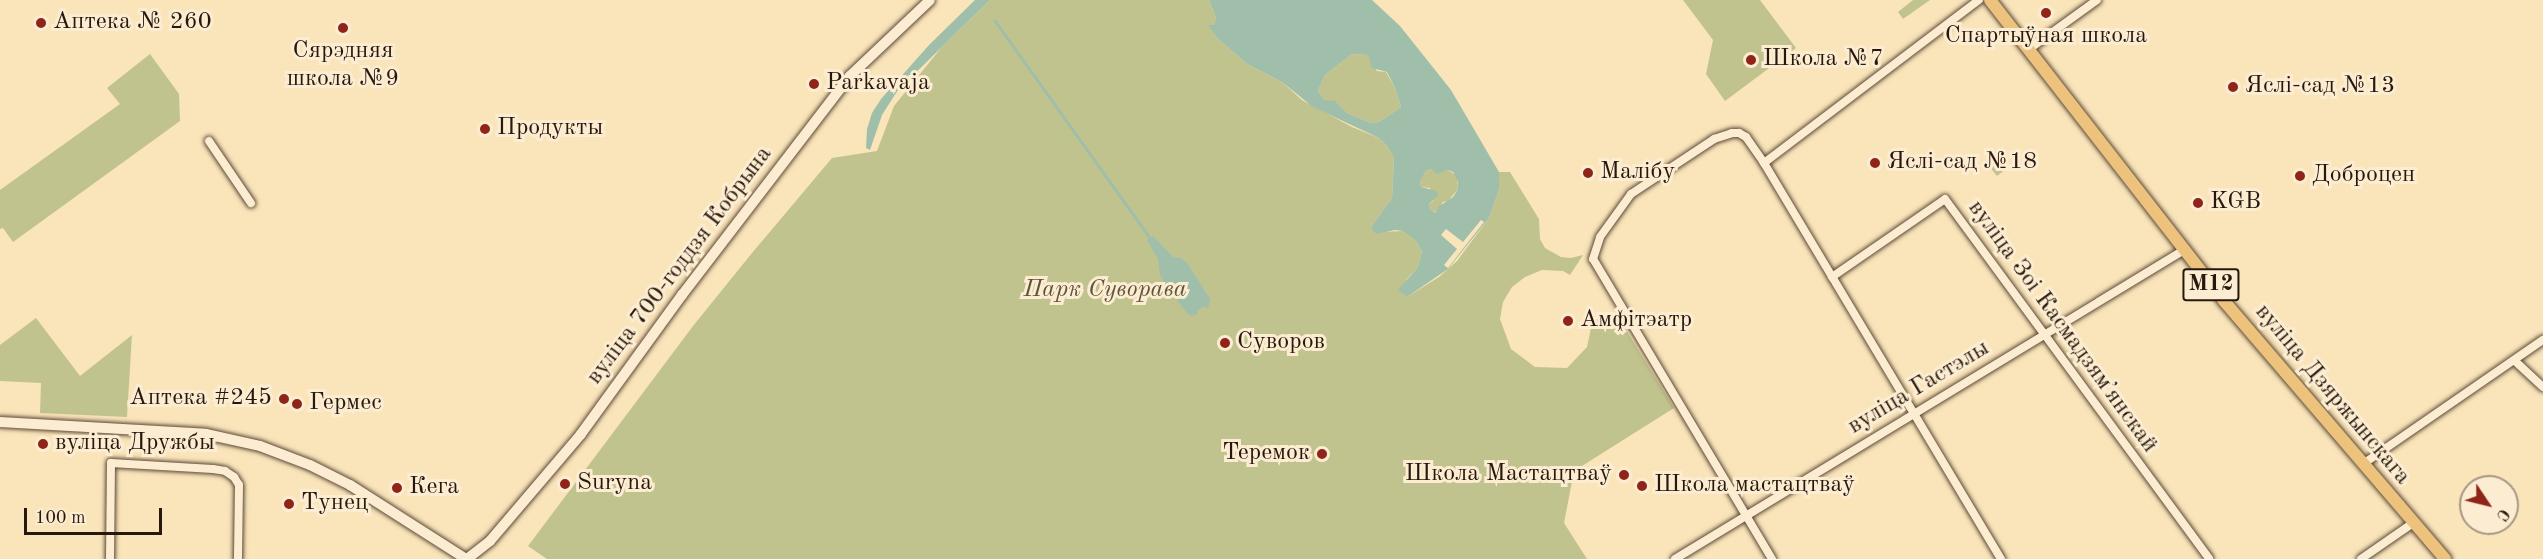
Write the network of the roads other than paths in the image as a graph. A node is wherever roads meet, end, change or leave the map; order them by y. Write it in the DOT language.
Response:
graph roads {
  1 [pos="930,0"];
  2 [pos="1979,0"];
  3 [pos="1990,0"];
  4 [pos="2097,0"];
  5 [pos="2028,50"];
  6 [pos="209,141"];
  7 [pos="1764,163"];
  8 [pos="251,202"];
  9 [pos="2184,250"];
  10 [pos="1832,277"];
  11 [pos="2045,335"];
  12 [pos="2543,340"];
  13 [pos="2515,361"];
  14 [pos="2543,387"];
  15 [pos="1914,415"];
  16 [pos="0,422"];
  17 [pos="2363,464"];
  18 [pos="1744,514"];
  19 [pos="2413,522"];
  20 [pos="110,559"];
  21 [pos="238,559"];
  22 [pos="466,559"];
  23 [pos="1675,559"];
  24 [pos="1772,559"];
  25 [pos="2001,559"];
  26 [pos="2209,559"];
  27 [pos="2361,559"];
  28 [pos="2445,559"];
  1 -- 22 [label="street, вуліца 700-годдзя Кобрына"];
  2 -- 7 [label="street"];
  3 -- 5 [label="main road, вуліца Дзяржынскага / М12"];
  4 -- 5 [label="street"];
  5 -- 9 [label="main road, вуліца Дзяржынскага / М12"];
  6 -- 8 [label="street"];
  7 -- 10 [label="street"];
  7 -- 18 [label="street"];
  9 -- 11 [label="street, вуліца Гастэлы"];
  9 -- 17 [label="main road, вуліца Дзяржынскага / М12"];
  10 -- 11 [label="street, вуліца Зоі Касмадзямʼянскай"];
  10 -- 15 [label="street"];
  11 -- 15 [label="street, вуліца Гастэлы"];
  11 -- 26 [label="street, вуліца Зоі Касмадзямʼянскай"];
  12 -- 13 [label="street"];
  13 -- 14 [label="street"];
  13 -- 17 [label="street"];
  15 -- 18 [label="street, вуліца Гастэлы"];
  15 -- 25 [label="street"];
  16 -- 22 [label="street"];
  17 -- 19 [label="main road, вуліца Дзяржынскага / М12"];
  18 -- 23 [label="street, вуліца Гастэлы"];
  18 -- 24 [label="street"];
  19 -- 27 [label="street"];
  19 -- 28 [label="main road, вуліца Дзяржынскага / М12"];
  20 -- 21 [label="street"];
}
